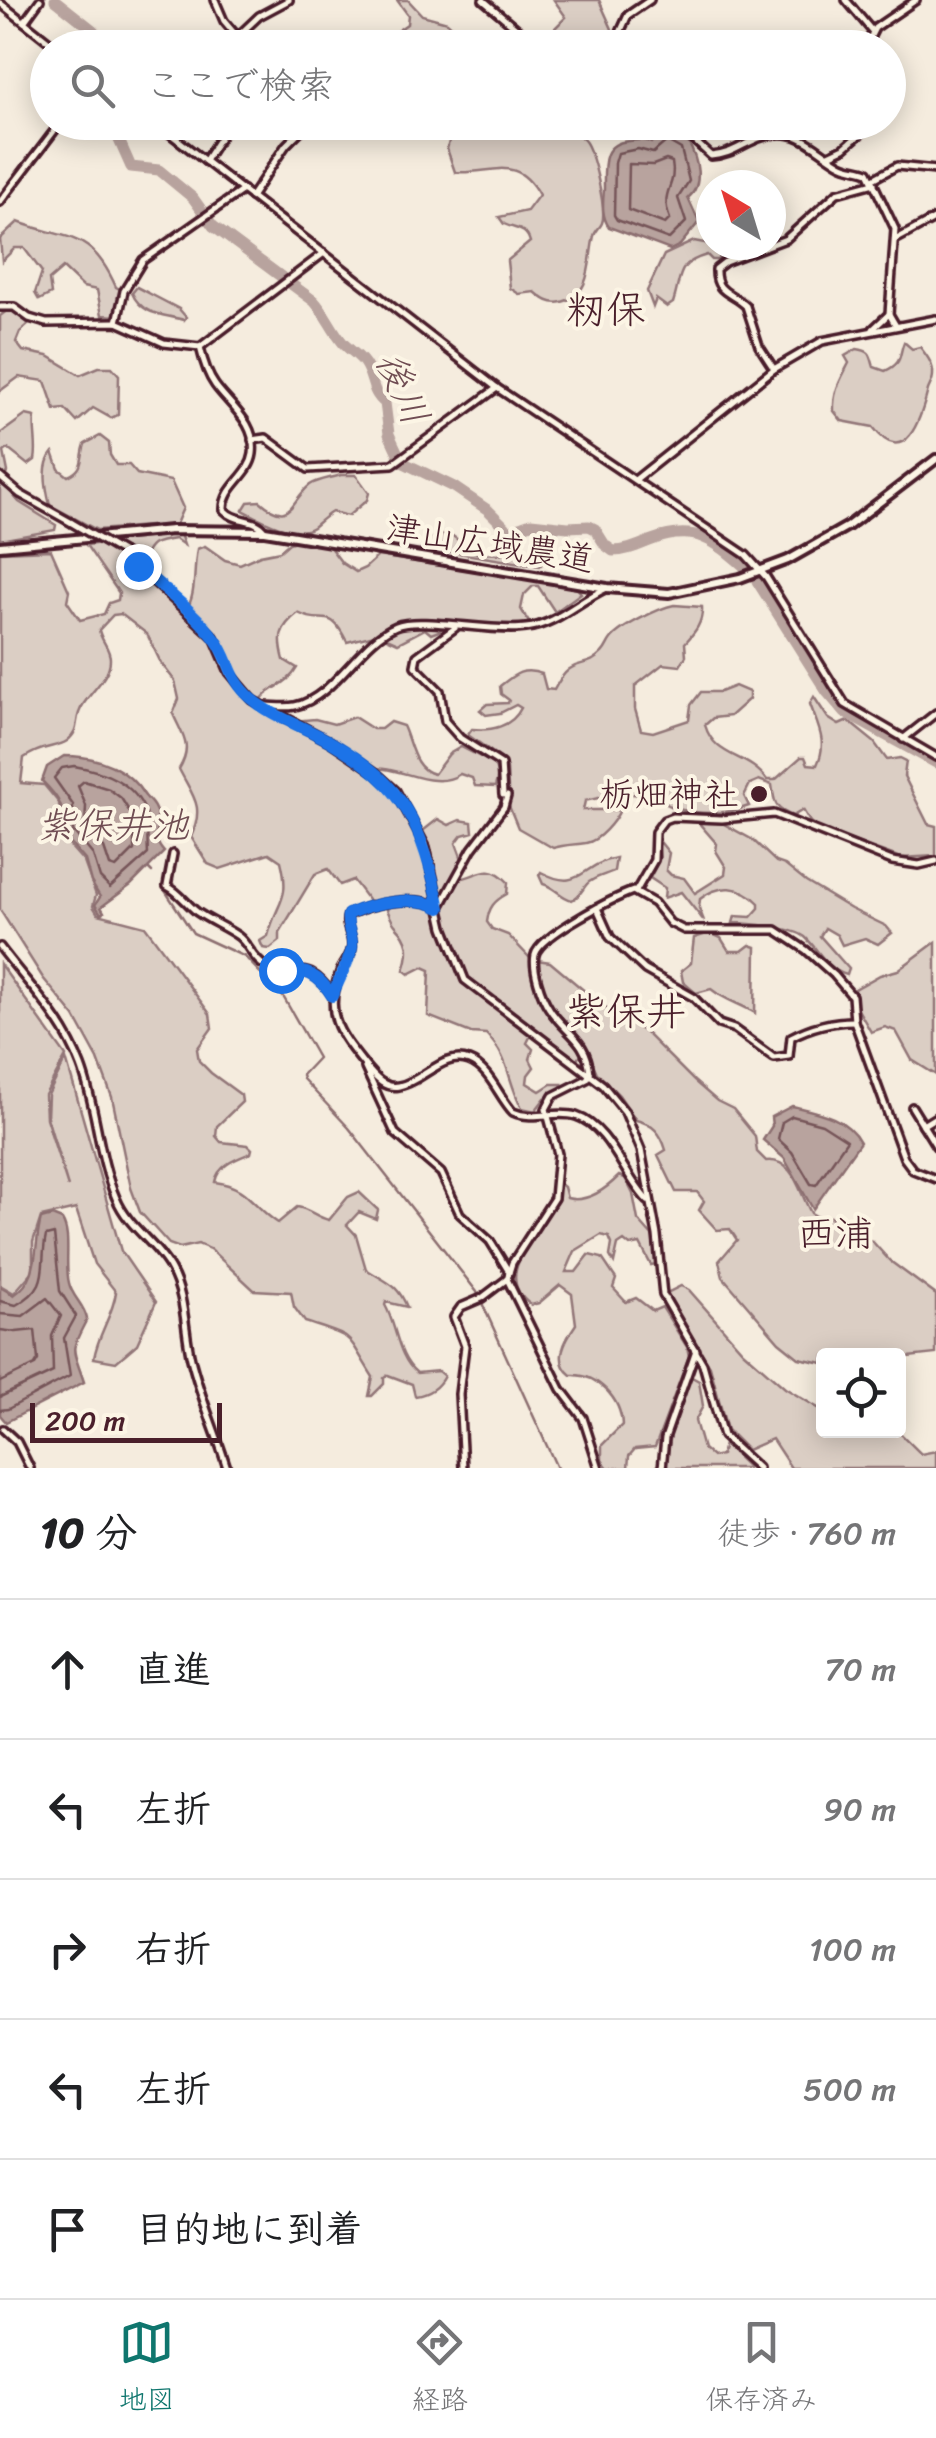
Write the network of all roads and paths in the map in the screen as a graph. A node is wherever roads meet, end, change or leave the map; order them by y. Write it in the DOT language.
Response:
graph roads {
  1 [pos="40,0"];
  2 [pos="216,0"];
  3 [pos="289,0"];
  4 [pos="483,0"];
  5 [pos="648,0"];
  6 [pos="846,0"];
  7 [pos="916,0"];
  8 [pos="0,3"];
  9 [pos="24,22"];
  10 [pos="34,30"];
  11 [pos="234,30"];
  12 [pos="246,30"];
  13 [pos="519,30"];
  14 [pos="621,30"];
  15 [pos="871,30"];
  16 [pos="873,30"];
  17 [pos="47,140"];
  18 [pos="178,140"];
  19 [pos="218,140"];
  20 [pos="291,140"];
  21 [pos="694,140"];
  22 [pos="755,140"];
  23 [pos="805,140"];
  24 [pos="854,140"];
  25 [pos="829,156"];
  26 [pos="205,161"];
  27 [pos="936,170"];
  28 [pos="874,181"];
  29 [pos="243,190"];
  30 [pos="251,196"];
  31 [pos="1,199"];
  32 [pos="936,218"];
  33 [pos="895,240"];
  34 [pos="324,254"];
  35 [pos="0,307"];
  36 [pos="889,314"];
  37 [pos="936,318"];
  38 [pos="117,322"];
  39 [pos="896,326"];
  40 [pos="871,331"];
  41 [pos="200,348"];
  42 [pos="774,369"];
  43 [pos="497,388"];
  44 [pos="252,440"];
  45 [pos="936,459"];
  46 [pos="0,477"];
  47 [pos="635,480"];
  48 [pos="265,530"];
  49 [pos="0,546"];
  50 [pos="762,572"];
  51 [pos="607,588"];
  52 [pos="457,626"];
  53 [pos="262,706"];
  54 [pos="936,712"];
  55 [pos="903,739"];
  56 [pos="936,757"];
  57 [pos="173,854"];
  58 [pos="936,861"];
  59 [pos="636,892"];
  60 [pos="440,908"];
  61 [pos="597,908"];
  62 [pos="0,947"];
  63 [pos="332,996"];
  64 [pos="854,1021"];
  65 [pos="365,1065"];
  66 [pos="590,1073"];
  67 [pos="912,1107"];
  68 [pos="547,1116"];
  69 [pos="936,1117"];
  70 [pos="924,1125"];
  71 [pos="936,1146"];
  72 [pos="936,1179"];
  73 [pos="649,1202"];
  74 [pos="508,1276"];
  75 [pos="696,1350"];
  76 [pos="3,1429"];
  77 [pos="30,1468"];
  78 [pos="227,1468"];
  79 [pos="463,1468"];
  80 [pos="599,1468"];
  81 [pos="662,1468"];
  82 [pos="758,1468"];
  1 -- 9 [label="street"];
  2 -- 11 [label="street"];
  3 -- 12 [label="street"];
  4 -- 13 [label="street"];
  5 -- 14 [label="street"];
  6 -- 15 [label="street"];
  7 -- 16 [label="street"];
  8 -- 9 [label="street"];
  9 -- 10 [label="street"];
  17 -- 31 [label="street"];
  18 -- 26 [label="street"];
  19 -- 26 [label="street"];
  20 -- 30 [label="street"];
  21 -- 22 [label="street"];
  23 -- 25 [label="street"];
  24 -- 25 [label="street"];
  25 -- 28 [label="street"];
  26 -- 29 [label="street"];
  27 -- 28 [label="street"];
  28 -- 33 [label="street"];
  28 -- 42 [label="street"];
  29 -- 30 [label="street"];
  29 -- 38 [label="street"];
  30 -- 34 [label="street"];
  32 -- 33 [label="street"];
  33 -- 36 [label="street"];
  34 -- 41 [label="street"];
  34 -- 43 [label="street"];
  35 -- 38 [label="street"];
  36 -- 39 [label="street"];
  36 -- 40 [label="street"];
  37 -- 39 [label="street"];
  38 -- 41 [label="street"];
  39 -- 40 [label="street"];
  40 -- 42 [label="street"];
  41 -- 44 [label="street"];
  42 -- 47 [label="street"];
  43 -- 44 [label="street"];
  43 -- 47 [label="street"];
  44 -- 48 [label="street"];
  45 -- 50 [label="street, 津山広域農道"];
  46 -- 53 [label="street, bridge"];
  47 -- 50 [label="street"];
  48 -- 49 [label="street, 津山広域農道"];
  48 -- 51 [label="street, 津山広域農道"];
  50 -- 51 [label="street, 津山広域農道"];
  50 -- 55 [label="street"];
  51 -- 52 [label="street"];
  52 -- 53 [label="street"];
  52 -- 60 [label="street"];
  53 -- 60 [label="street"];
  54 -- 55 [label="street"];
  55 -- 56 [label="street"];
  57 -- 63 [label="street"];
  58 -- 59 [label="street"];
  59 -- 61 [label="street"];
  59 -- 64 [label="street"];
  60 -- 63 [label="street"];
  60 -- 66 [label="street"];
  61 -- 64 [label="street"];
  61 -- 66 [label="street"];
  62 -- 78 [label="street"];
  63 -- 65 [label="street"];
  64 -- 72 [label="street"];
  65 -- 68 [label="street"];
  65 -- 74 [label="street"];
  66 -- 68 [label="street"];
  66 -- 73 [label="street"];
  67 -- 70 [label="street"];
  68 -- 73 [label="street"];
  68 -- 74 [label="street"];
  69 -- 70 [label="street"];
  70 -- 71 [label="street"];
  73 -- 75 [label="street"];
  74 -- 79 [label="street"];
  74 -- 80 [label="street"];
  75 -- 81 [label="street"];
  75 -- 82 [label="street"];
  76 -- 77 [label="street"];
}
